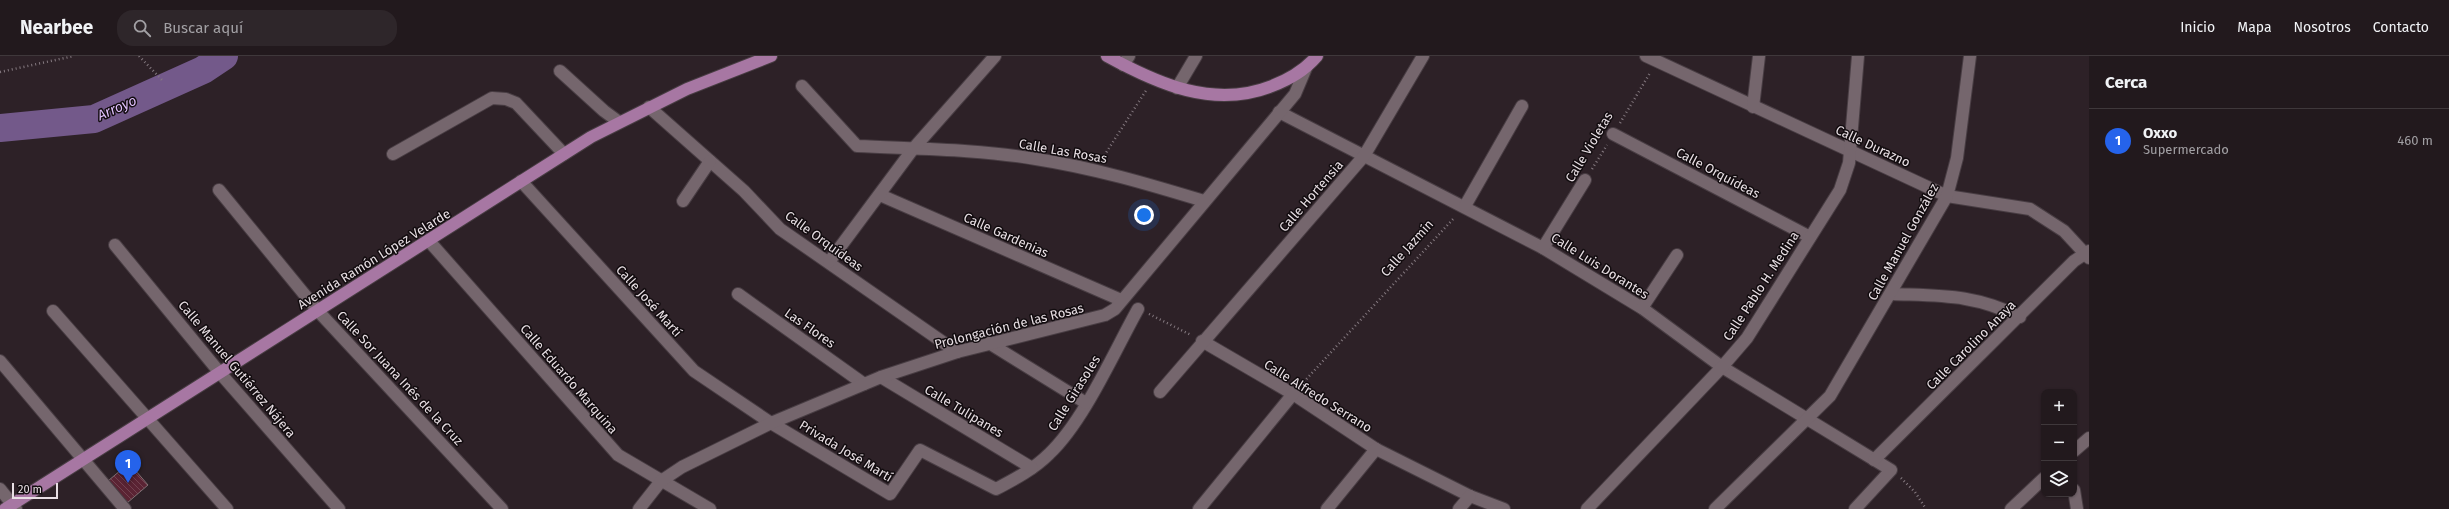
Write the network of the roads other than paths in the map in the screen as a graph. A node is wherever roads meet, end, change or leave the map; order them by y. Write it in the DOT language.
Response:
graph roads {
  1 [pos="771,56"];
  2 [pos="995,56"];
  3 [pos="1107,56"];
  4 [pos="1196,56"];
  5 [pos="1317,56"];
  6 [pos="1424,56"];
  7 [pos="1646,56"];
  8 [pos="1758,56"];
  9 [pos="1858,56"];
  10 [pos="1970,56"];
  11 [pos="1126,60"];
  12 [pos="1306,68"];
  13 [pos="560,71"];
  14 [pos="802,86"];
  15 [pos="1177,88"];
  16 [pos="1522,106"];
  17 [pos="649,107"];
  18 [pos="1753,108"];
  19 [pos="1279,112"];
  20 [pos="619,122"];
  21 [pos="1613,134"];
  22 [pos="913,149"];
  23 [pos="1850,150"];
  24 [pos="393,154"];
  25 [pos="564,154"];
  26 [pos="1364,156"];
  27 [pos="710,161"];
  28 [pos="1585,180"];
  29 [pos="521,181"];
  30 [pos="219,190"];
  31 [pos="880,195"];
  32 [pos="1947,196"];
  33 [pos="683,201"];
  34 [pos="1204,202"];
  35 [pos="1465,206"];
  36 [pos="1810,237"];
  37 [pos="429,241"];
  38 [pos="115,245"];
  39 [pos="1543,248"];
  40 [pos="2088,254"];
  41 [pos="1676,255"];
  42 [pos="829,262"];
  43 [pos="738,294"];
  44 [pos="1892,294"];
  45 [pos="1121,300"];
  46 [pos="1642,308"];
  47 [pos="1138,309"];
  48 [pos="53,311"];
  49 [pos="318,311"];
  50 [pos="2020,317"];
  51 [pos="1202,341"];
  52 [pos="989,344"];
  53 [pos="957,352"];
  54 [pos="0,361"];
  55 [pos="1722,367"];
  56 [pos="220,373"];
  57 [pos="882,377"];
  58 [pos="864,384"];
  59 [pos="1160,392"];
  60 [pos="1293,394"];
  61 [pos="1086,403"];
  62 [pos="146,419"];
  63 [pos="1807,419"];
  64 [pos="771,423"];
  65 [pos="2089,438"];
  66 [pos="2077,448"];
  67 [pos="1376,449"];
  68 [pos="84,459"];
  69 [pos="1874,460"];
  70 [pos="1032,468"];
  71 [pos="661,481"];
  72 [pos="2041,481"];
  73 [pos="0,489"];
  74 [pos="996,489"];
  75 [pos="1470,496"];
  76 [pos="2075,497"];
  77 [pos="11,508"];
  78 [pos="125,509"];
  79 [pos="227,509"];
  80 [pos="339,509"];
  81 [pos="502,509"];
  82 [pos="638,509"];
  83 [pos="710,509"];
  84 [pos="1199,509"];
  85 [pos="1327,509"];
  86 [pos="1459,509"];
  87 [pos="1504,509"];
  88 [pos="1587,509"];
  89 [pos="1715,509"];
  90 [pos="1855,509"];
  91 [pos="2011,509"];
  92 [pos="2077,509"];
  1 -- 17 [label="main road, Avenida Ramón López Velarde"];
  2 -- 22 [label="street"];
  3 -- 11 [label="main road"];
  4 -- 15 [label="street"];
  5 -- 12 [label="main road"];
  6 -- 26 [label="street, Calle Hortensia"];
  7 -- 18 [label="street, Calle Durazno"];
  8 -- 18 [label="street"];
  9 -- 23 [label="street, Calle Pablo H. Medina"];
  10 -- 32 [label="street, Calle Manuel González"];
  11 -- 15 [label="main road"];
  12 -- 15 [label="main road"];
  12 -- 19 [label="street, Prolongación de las Rosas"];
  13 -- 20 [label="street"];
  14 -- 22 [label="street, Calle Las Rosas"];
  16 -- 35 [label="street"];
  17 -- 20 [label="main road, Avenida Ramón López Velarde"];
  17 -- 27 [label="street, Calle Orquídeas"];
  18 -- 23 [label="street, Calle Durazno"];
  19 -- 26 [label="street, Calle Luis Dorantes"];
  19 -- 34 [label="street, Prolongación de las Rosas"];
  20 -- 25 [label="main road, Avenida Ramón López Velarde"];
  21 -- 36 [label="street, Calle Orquídeas"];
  22 -- 31 [label="street"];
  22 -- 34 [label="street, Calle Las Rosas"];
  23 -- 32 [label="street, Calle Durazno"];
  23 -- 36 [label="street, Calle Pablo H. Medina"];
  24 -- 25 [label="street"];
  25 -- 29 [label="main road, Avenida Ramón López Velarde"];
  26 -- 35 [label="street, Calle Luis Dorantes"];
  26 -- 51 [label="street, Calle Hortensia"];
  27 -- 33 [label="street"];
  27 -- 42 [label="street, Calle Orquídeas"];
  28 -- 39 [label="street, Calle Violetas"];
  29 -- 37 [label="main road, Avenida Ramón López Velarde"];
  29 -- 64 [label="street, Calle José Martí"];
  30 -- 49 [label="street, Calle Sor Juana Inés de la Cruz"];
  31 -- 42 [label="street"];
  31 -- 45 [label="street, Calle Gardenias"];
  32 -- 40 [label="street, Calle Durazno"];
  32 -- 44 [label="street, Calle Manuel González"];
  34 -- 45 [label="street, Prolongación de las Rosas"];
  35 -- 39 [label="street, Calle Luis Dorantes"];
  36 -- 55 [label="street, Calle Pablo H. Medina"];
  37 -- 49 [label="main road, Avenida Ramón López Velarde"];
  37 -- 71 [label="street, Calle Eduardo Marquina"];
  38 -- 56 [label="street, Calle Manuel Gutiérrez Nájera"];
  39 -- 46 [label="street, Calle Luis Dorantes"];
  40 -- 50 [label="street, Calle Carolino Anaya"];
  41 -- 46 [label="street"];
  42 -- 53 [label="street, Calle Orquídeas"];
  43 -- 58 [label="street, Las Flores"];
  44 -- 50 [label="street"];
  44 -- 63 [label="street, Calle Manuel González"];
  45 -- 52 [label="street, Prolongación de las Rosas"];
  46 -- 55 [label="street, Calle Luis Dorantes"];
  47 -- 61 [label="street, Calle Girasoles"];
  48 -- 62 [label="street"];
  49 -- 56 [label="main road, Avenida Ramón López Velarde"];
  49 -- 81 [label="street, Calle Sor Juana Inés de la Cruz"];
  50 -- 69 [label="street, Calle Carolino Anaya"];
  51 -- 59 [label="street, Calle Hortensia"];
  51 -- 60 [label="street, Calle Alfredo Serrano"];
  52 -- 53 [label="street, Prolongación de las Rosas"];
  52 -- 61 [label="street"];
  53 -- 57 [label="street, Prolongación de las Rosas"];
  54 -- 68 [label="street"];
  55 -- 63 [label="street, Calle Luis Dorantes"];
  55 -- 88 [label="street, Calle Pablo H. Medina"];
  56 -- 62 [label="main road, Avenida Ramón López Velarde"];
  56 -- 80 [label="street, Calle Manuel Gutiérrez Nájera"];
  57 -- 58 [label="street, Prolongación de las Rosas"];
  57 -- 70 [label="street, Calle Tulipanes"];
  58 -- 64 [label="street, Prolongación de las Rosas"];
  60 -- 67 [label="street, Calle Alfredo Serrano"];
  60 -- 84 [label="street"];
  61 -- 70 [label="street, Calle Girasoles"];
  62 -- 68 [label="main road, Avenida Ramón López Velarde"];
  62 -- 79 [label="street"];
  63 -- 69 [label="street, Calle Luis Dorantes"];
  63 -- 89 [label="street, Calle Manuel González"];
  64 -- 71 [label="street, Prolongación de las Rosas"];
  64 -- 74 [label="street, Privada José Martí"];
  65 -- 66 [label="street"];
  67 -- 75 [label="street, Calle Alfredo Serrano"];
  67 -- 85 [label="street"];
  68 -- 77 [label="main road, Avenida Ramón López Velarde"];
  68 -- 78 [label="street"];
  69 -- 90 [label="street, Calle Luis Dorantes"];
  70 -- 74 [label="street, Calle Girasoles"];
  71 -- 82 [label="street, Prolongación de las Rosas"];
  71 -- 83 [label="street, Calle Eduardo Marquina"];
  72 -- 91 [label="street"];
  73 -- 77 [label="street"];
  75 -- 86 [label="street"];
  75 -- 87 [label="street, Calle Alfredo Serrano"];
  76 -- 92 [label="street"];
}
